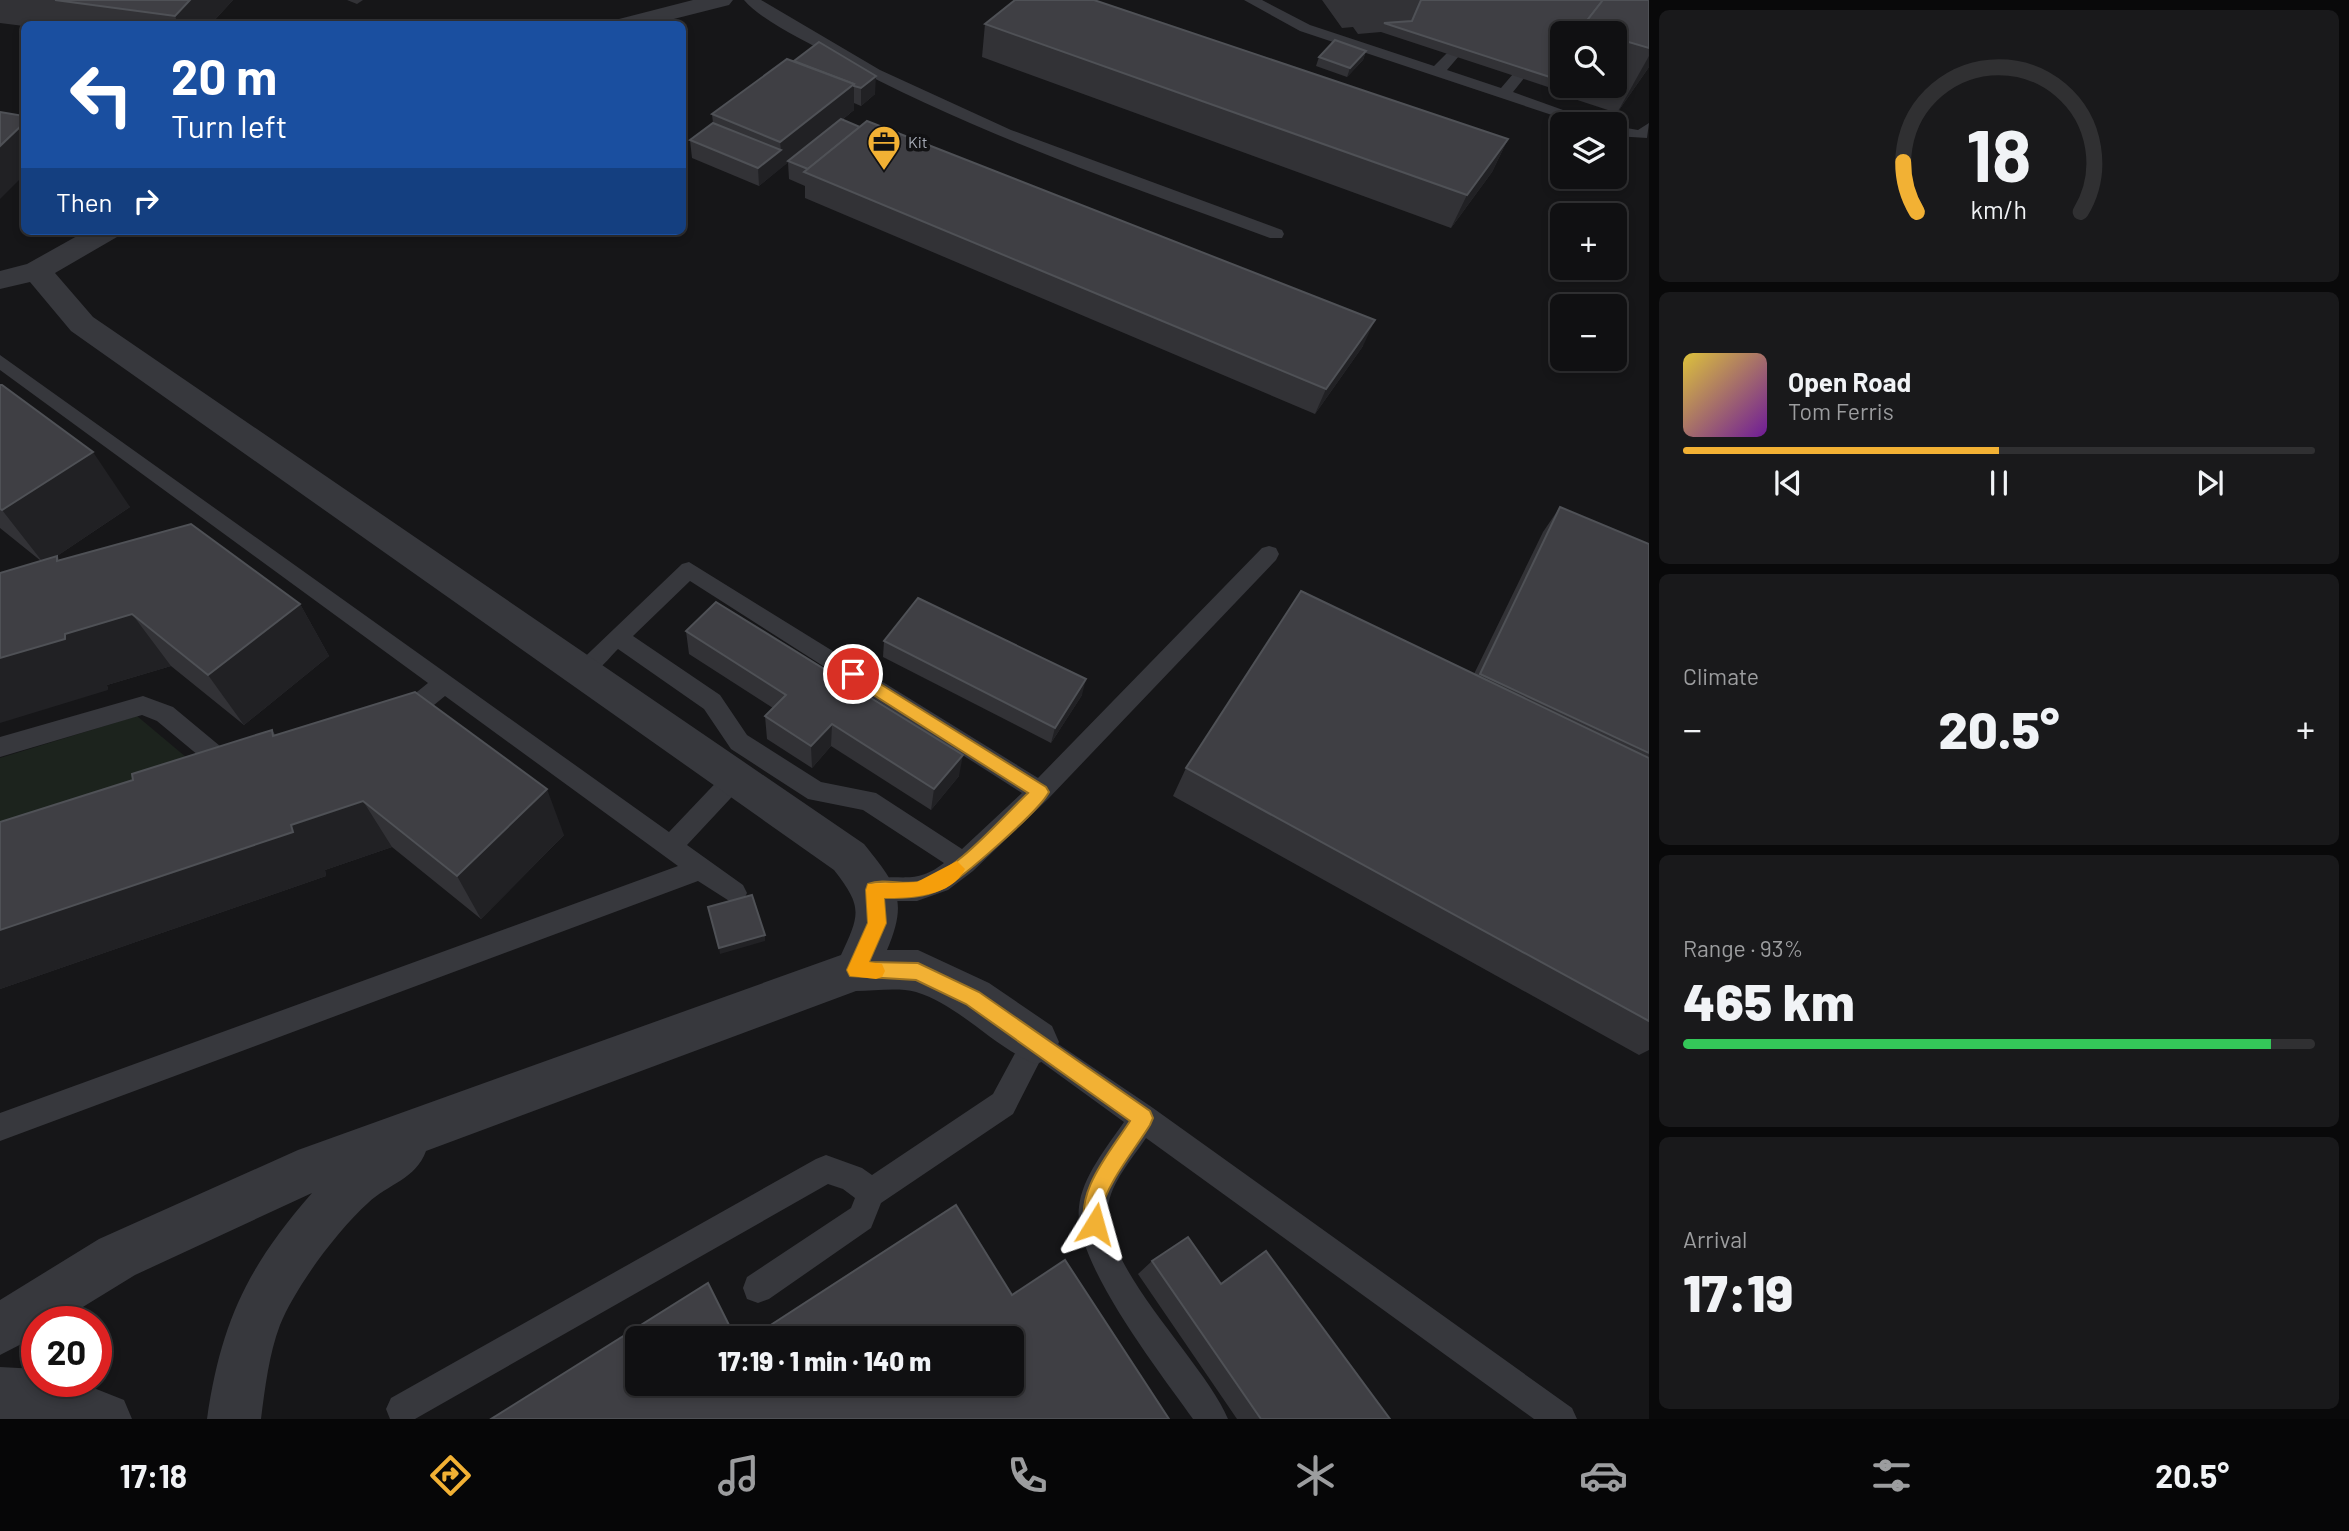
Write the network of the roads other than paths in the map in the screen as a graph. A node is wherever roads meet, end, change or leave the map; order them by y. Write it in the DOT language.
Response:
graph roads {
  1 [pos="721,0"];
  2 [pos="751,0"];
  3 [pos="1251,0"];
  4 [pos="640,21"];
  5 [pos="1452,56"];
  6 [pos="1437,72"];
  7 [pos="1518,77"];
  8 [pos="1504,94"];
  9 [pos="1558,112"];
  10 [pos="1649,128"];
  11 [pos="1627,133"];
  12 [pos="1276,234"];
  13 [pos="100,235"];
  14 [pos="37,271"];
  15 [pos="0,280"];
  16 [pos="0,361"];
  17 [pos="55,401"];
  18 [pos="34,414"];
  19 [pos="1269,554"];
  20 [pos="617,637"];
  21 [pos="581,671"];
  22 [pos="444,683"];
  23 [pos="372,722"];
  24 [pos="0,747"];
  25 [pos="256,760"];
  26 [pos="230,768"];
  27 [pos="205,776"];
  28 [pos="735,778"];
  29 [pos="1041,792"];
  30 [pos="670,847"];
  31 [pos="964,863"];
  32 [pos="701,869"];
  33 [pos="875,890"];
  34 [pos="734,893"];
  35 [pos="856,970"];
  36 [pos="1036,1042"];
  37 [pos="450,1118"];
  38 [pos="1143,1118"];
  39 [pos="0,1127"];
  40 [pos="871,1193"];
  41 [pos="758,1288"];
  42 [pos="0,1329"];
  43 [pos="0,1393"];
  44 [pos="402,1409"];
  45 [pos="105,1419"];
  46 [pos="234,1419"];
  47 [pos="1212,1419"];
  48 [pos="1562,1419"];
  1 -- 4 [label="street"];
  2 -- 12 [label="lane"];
  3 -- 6 [label="lane"];
  5 -- 6 [label="lane"];
  6 -- 8 [label="lane"];
  7 -- 8 [label="lane"];
  8 -- 9 [label="lane"];
  10 -- 11 [label="lane"];
  13 -- 14 [label="street"];
  14 -- 15 [label="street"];
  14 -- 21 [label="street"];
  16 -- 17 [label="lane"];
  17 -- 18 [label="lane"];
  17 -- 22 [label="lane"];
  19 -- 29 [label="lane"];
  20 -- 21 [label="lane"];
  20 -- 29 [label="lane"];
  20 -- 31 [label="lane"];
  21 -- 28 [label="street"];
  22 -- 23 [label="lane"];
  22 -- 30 [label="lane"];
  24 -- 26 [label="lane"];
  25 -- 26 [label="lane"];
  26 -- 27 [label="lane"];
  28 -- 30 [label="lane"];
  28 -- 33 [label="street"];
  29 -- 31 [label="lane"];
  30 -- 32 [label="lane"];
  31 -- 33 [label="lane"];
  32 -- 34 [label="lane"];
  32 -- 39 [label="lane"];
  33 -- 35 [label="street"];
  35 -- 36 [label="street"];
  35 -- 37 [label="street"];
  36 -- 38 [label="lane"];
  36 -- 40 [label="lane"];
  37 -- 42 [label="street"];
  37 -- 46 [label="street"];
  38 -- 47 [label="lane"];
  38 -- 48 [label="lane"];
  40 -- 41 [label="lane"];
  40 -- 44 [label="lane"];
  43 -- 45 [label="street"];
}
